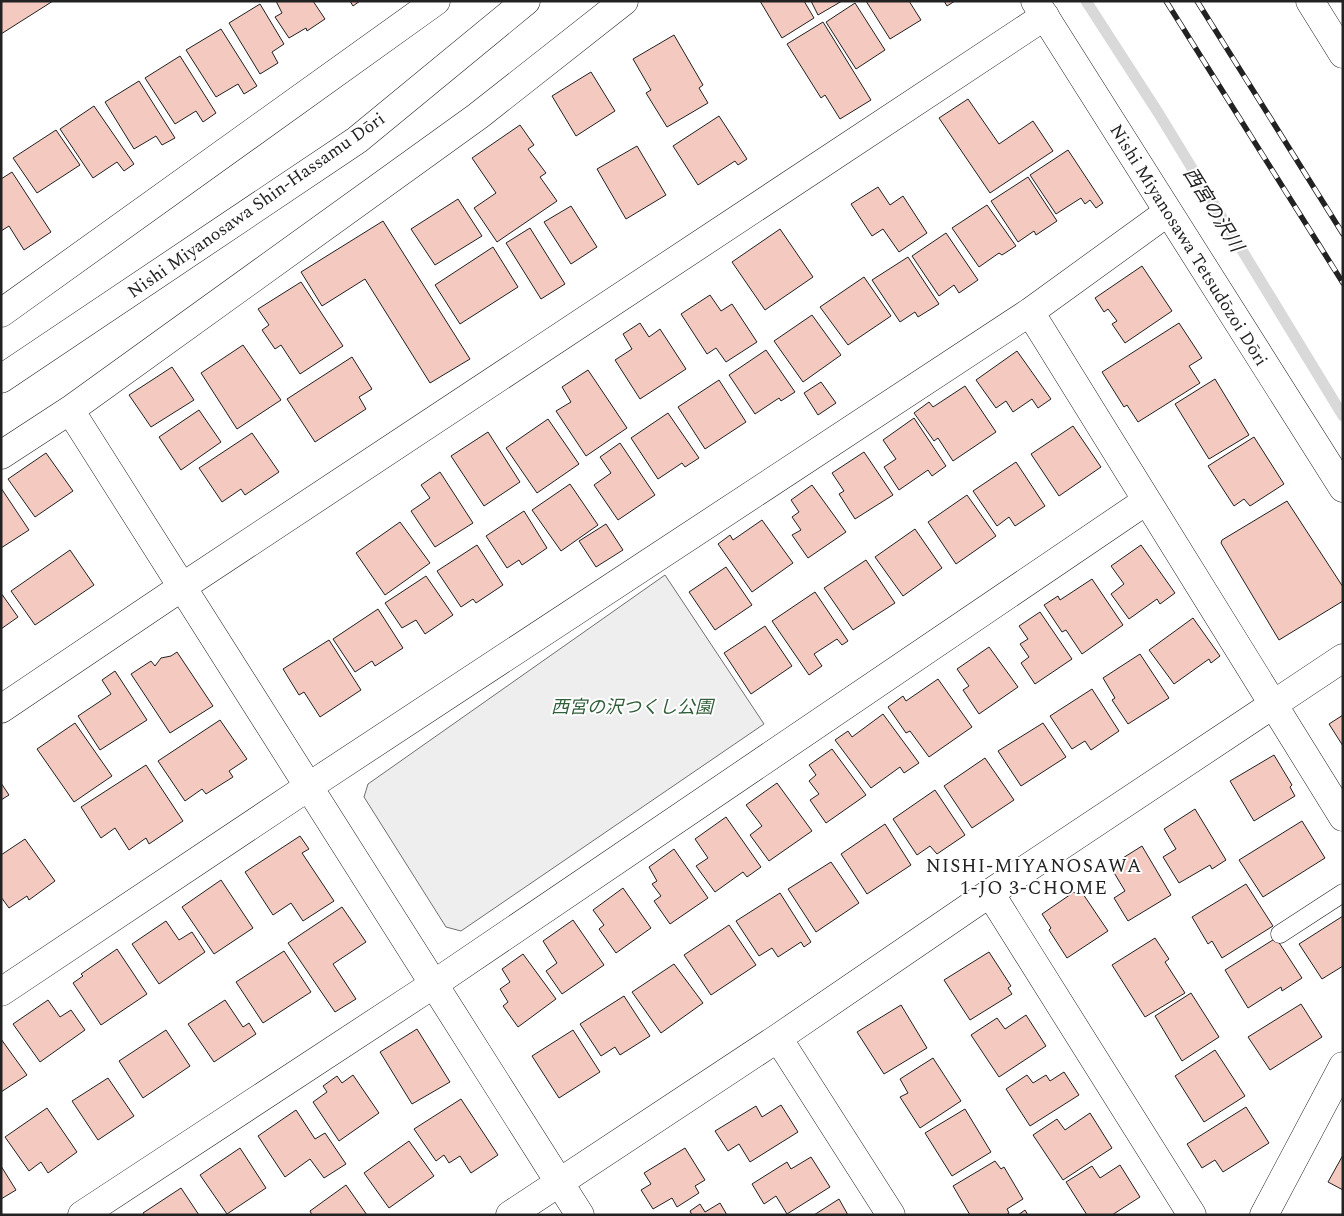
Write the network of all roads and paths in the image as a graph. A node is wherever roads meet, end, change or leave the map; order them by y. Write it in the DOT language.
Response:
graph roads {
  1 [pos="436,1"];
  2 [pos="526,1"];
  3 [pos="624,1"];
  4 [pos="1310,1"];
  5 [pos="1040,9"];
  6 [pos="1335,24"];
  7 [pos="1343,54"];
  8 [pos="1168,212"];
  9 [pos="3,307"];
  10 [pos="1030,312"];
  11 [pos="1,378"];
  12 [pos="70,410"];
  13 [pos="1,455"];
  14 [pos="1343,488"];
  15 [pos="1146,501"];
  16 [pos="182,587"];
  17 [pos="1343,658"];
  18 [pos="1272,706"];
  19 [pos="1,709"];
  20 [pos="308,787"];
  21 [pos="1343,817"];
  22 [pos="990,893"];
  23 [pos="1343,893"];
  24 [pos="1280,934"];
  25 [pos="434,984"];
  26 [pos="1,992"];
  27 [pos="778,1038"];
  28 [pos="1343,1066"];
  29 [pos="559,1182"];
  30 [pos="82,1215"];
  31 [pos="510,1215"];
  32 [pos="580,1215"];
  33 [pos="891,1215"];
  34 [pos="1192,1215"];
  35 [pos="1264,1215"];
  1 -- 9 [label="street"];
  2 -- 11 [label="street, Nishi Miyanosawa Shin-Hassamu Dōri"];
  3 -- 12 [label="street"];
  4 -- 6 [label="street"];
  5 -- 8 [label="street, Nishi Miyanosawa Tetsudōzoi Dōri"];
  5 -- 16 [label="street"];
  6 -- 7 [label="street"];
  8 -- 10 [label="street"];
  8 -- 14 [label="street, Nishi Miyanosawa Tetsudōzoi Dōri"];
  10 -- 15 [label="street"];
  10 -- 20 [label="street"];
  12 -- 13 [label="street"];
  12 -- 16 [label="street"];
  15 -- 18 [label="street"];
  15 -- 25 [label="street"];
  16 -- 19 [label="street"];
  16 -- 20 [label="street"];
  17 -- 18 [label="street"];
  18 -- 21 [label="street"];
  18 -- 22 [label="street"];
  20 -- 25 [label="street"];
  20 -- 26 [label="street"];
  22 -- 27 [label="street"];
  22 -- 34 [label="street"];
  23 -- 24 [label="lane"];
  25 -- 29 [label="street"];
  25 -- 30 [label="street"];
  27 -- 29 [label="street"];
  27 -- 33 [label="street"];
  28 -- 35 [label="street"];
  29 -- 31 [label="street"];
  29 -- 32 [label="street"];
}
